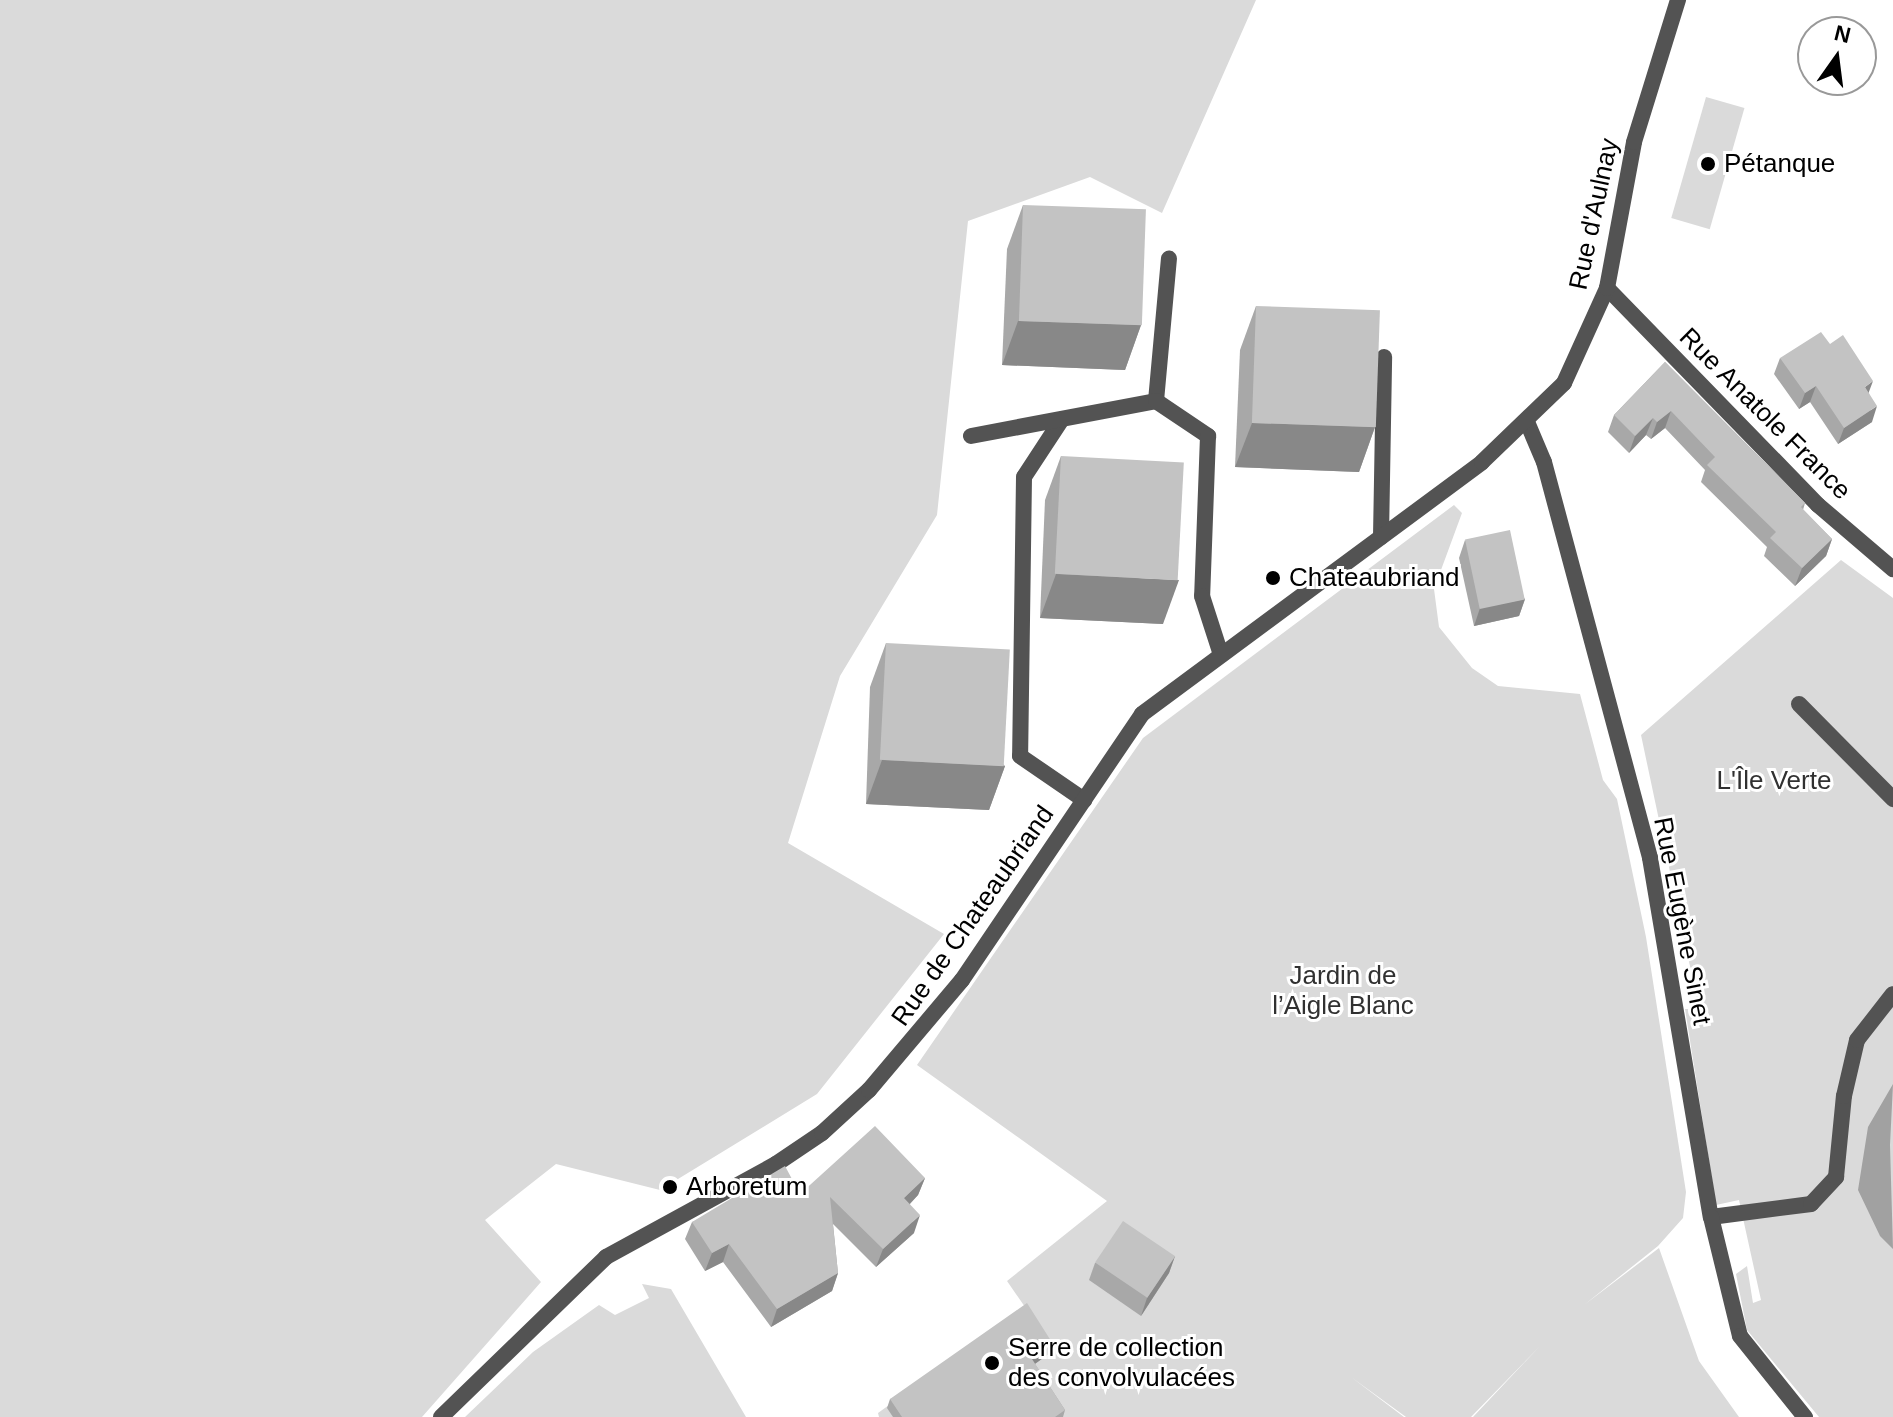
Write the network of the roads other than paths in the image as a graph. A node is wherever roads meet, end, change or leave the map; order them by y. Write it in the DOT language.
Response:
graph roads {
  1 [pos="1678,0"];
  2 [pos="1169,259"];
  3 [pos="1607,288"];
  4 [pos="1384,357"];
  5 [pos="1156,401"];
  6 [pos="1062,419"];
  7 [pos="1527,422"];
  8 [pos="971,436"];
  9 [pos="1381,537"];
  10 [pos="1893,569"];
  11 [pos="1221,655"];
  12 [pos="1799,704"];
  13 [pos="1893,799"];
  14 [pos="1084,800"];
  15 [pos="1893,994"];
  16 [pos="1711,1217"];
  17 [pos="441,1417"];
  18 [pos="1805,1417"];
  1 -- 3 [label="street, Rue d'Aulnay"];
  2 -- 5 [label="street"];
  3 -- 7 [label="street, Rue d'Aulnay"];
  3 -- 10 [label="street, Rue Anatole France"];
  4 -- 9 [label="street"];
  5 -- 6 [label="street"];
  5 -- 11 [label="street"];
  6 -- 8 [label="street"];
  6 -- 14 [label="street"];
  7 -- 9 [label="street, Rue de Chateaubriand"];
  7 -- 16 [label="street, Rue Eugène Sinet"];
  9 -- 11 [label="street, Rue de Chateaubriand"];
  11 -- 14 [label="street, Rue de Chateaubriand"];
  12 -- 13 [label="street"];
  14 -- 17 [label="street, Rue de Chateaubriand"];
  15 -- 16 [label="street"];
  16 -- 18 [label="street, Rue Eugène Sinet"];
}
